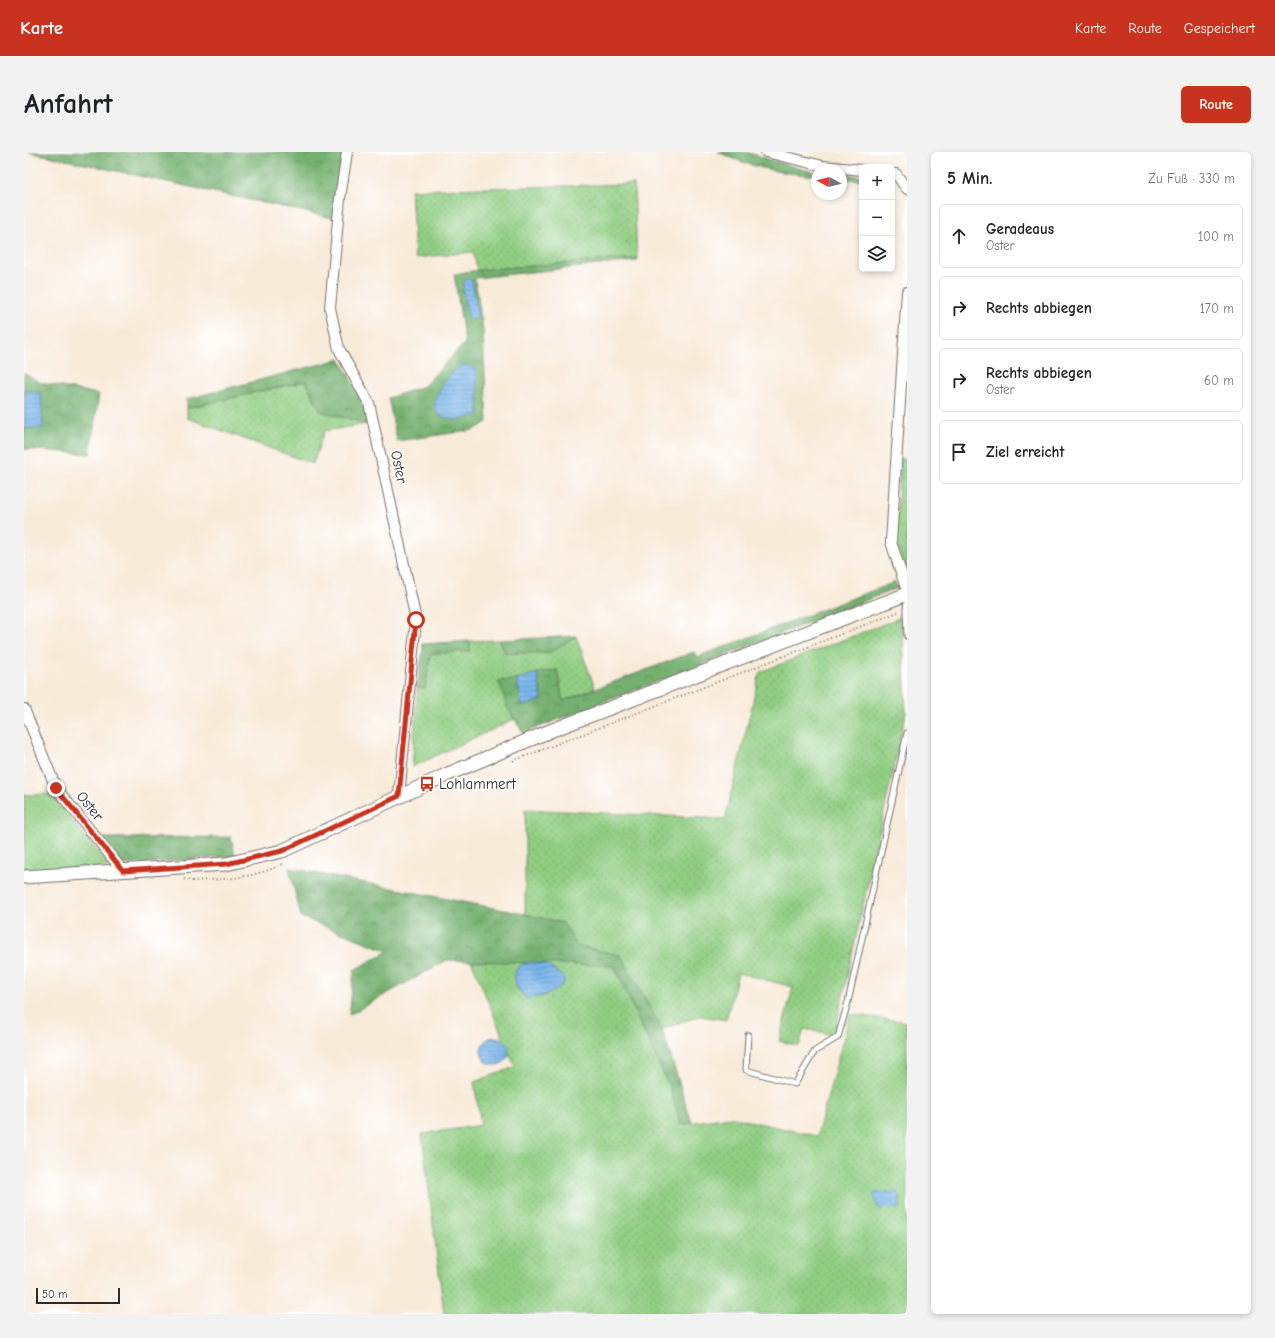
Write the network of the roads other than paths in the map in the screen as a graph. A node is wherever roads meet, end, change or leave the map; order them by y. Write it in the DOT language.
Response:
graph roads {
  1 [pos="347,152"];
  2 [pos="766,152"];
  3 [pos="859,170"];
  4 [pos="895,174"];
  5 [pos="907,189"];
  6 [pos="907,292"];
  7 [pos="907,591"];
  8 [pos="907,594"];
  9 [pos="907,600"];
  10 [pos="907,636"];
  11 [pos="24,709"];
  12 [pos="907,733"];
  13 [pos="399,796"];
  14 [pos="123,871"];
  15 [pos="24,877"];
  16 [pos="748,1036"];
  1 -- 13 [label="street, Oster"];
  2 -- 3 [label="street"];
  4 -- 5 [label="street"];
  6 -- 7 [label="street"];
  8 -- 13 [label="main road"];
  9 -- 10 [label="lane"];
  11 -- 14 [label="street, Oster"];
  12 -- 16 [label="lane"];
  13 -- 14 [label="main road"];
  14 -- 15 [label="main road"];
}
